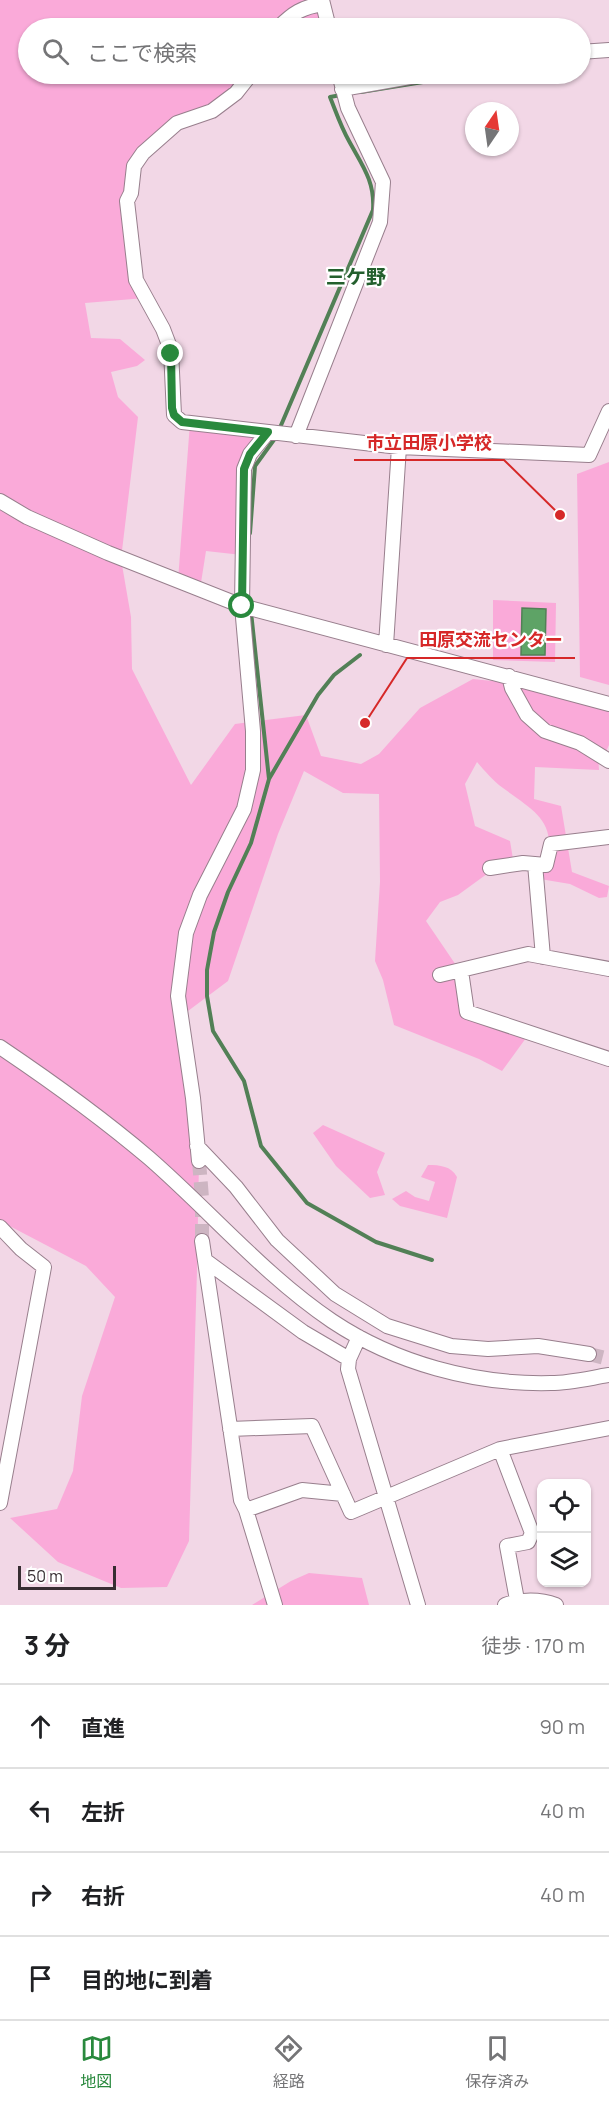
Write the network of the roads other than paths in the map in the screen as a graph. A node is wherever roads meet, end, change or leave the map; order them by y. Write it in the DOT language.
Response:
graph roads {
  1 [pos="323,2"];
  2 [pos="288,18"];
  3 [pos="327,18"];
  4 [pos="609,50"];
  5 [pos="591,51"];
  6 [pos="243,84"];
  7 [pos="341,84"];
  8 [pos="370,84"];
  9 [pos="342,89"];
  10 [pos="609,411"];
  11 [pos="268,432"];
  12 [pos="296,436"];
  13 [pos="399,447"];
  14 [pos="0,501"];
  15 [pos="242,606"];
  16 [pos="386,645"];
  17 [pos="509,676"];
  18 [pos="609,704"];
  19 [pos="609,761"];
  20 [pos="609,837"];
  21 [pos="535,864"];
  22 [pos="490,868"];
  23 [pos="543,957"];
  24 [pos="609,969"];
  25 [pos="461,971"];
  26 [pos="440,975"];
  27 [pos="0,1047"];
  28 [pos="609,1059"];
  29 [pos="197,1146"];
  30 [pos="199,1161"];
  31 [pos="0,1227"];
  32 [pos="202,1241"];
  33 [pos="206,1262"];
  34 [pos="359,1337"];
  35 [pos="589,1354"];
  36 [pos="349,1359"];
  37 [pos="609,1375"];
  38 [pos="609,1428"];
  39 [pos="230,1429"];
  40 [pos="500,1449"];
  41 [pos="343,1494"];
  42 [pos="385,1496"];
  43 [pos="0,1503"];
  44 [pos="246,1510"];
  45 [pos="511,1603"];
  46 [pos="275,1605"];
  47 [pos="418,1605"];
  48 [pos="556,1605"];
  1 -- 2 [label="street"];
  1 -- 3 [label="street"];
  4 -- 5 [label="street"];
  6 -- 11 [label="street"];
  7 -- 9 [label="street"];
  8 -- 9 [label="street"];
  9 -- 12 [label="street"];
  10 -- 13 [label="street"];
  11 -- 12 [label="street"];
  11 -- 15 [label="street"];
  12 -- 13 [label="street"];
  13 -- 16 [label="street"];
  14 -- 15 [label="street"];
  15 -- 16 [label="street"];
  15 -- 29 [label="street"];
  16 -- 17 [label="street"];
  17 -- 18 [label="street"];
  17 -- 19 [label="street"];
  20 -- 21 [label="street"];
  21 -- 22 [label="street"];
  21 -- 23 [label="street"];
  23 -- 24 [label="street"];
  23 -- 25 [label="street"];
  25 -- 26 [label="street"];
  25 -- 28 [label="street"];
  27 -- 34 [label="street"];
  29 -- 30 [label="street"];
  29 -- 35 [label="street"];
  31 -- 43 [label="street"];
  32 -- 33 [label="street"];
  33 -- 36 [label="street"];
  33 -- 39 [label="street"];
  34 -- 36 [label="street"];
  34 -- 37 [label="street"];
  36 -- 42 [label="street"];
  38 -- 40 [label="street"];
  39 -- 41 [label="street"];
  39 -- 44 [label="street"];
  40 -- 42 [label="street"];
  40 -- 45 [label="street"];
  41 -- 42 [label="street"];
  41 -- 44 [label="street"];
  42 -- 47 [label="street"];
  44 -- 46 [label="street"];
  45 -- 48 [label="street"];
}
